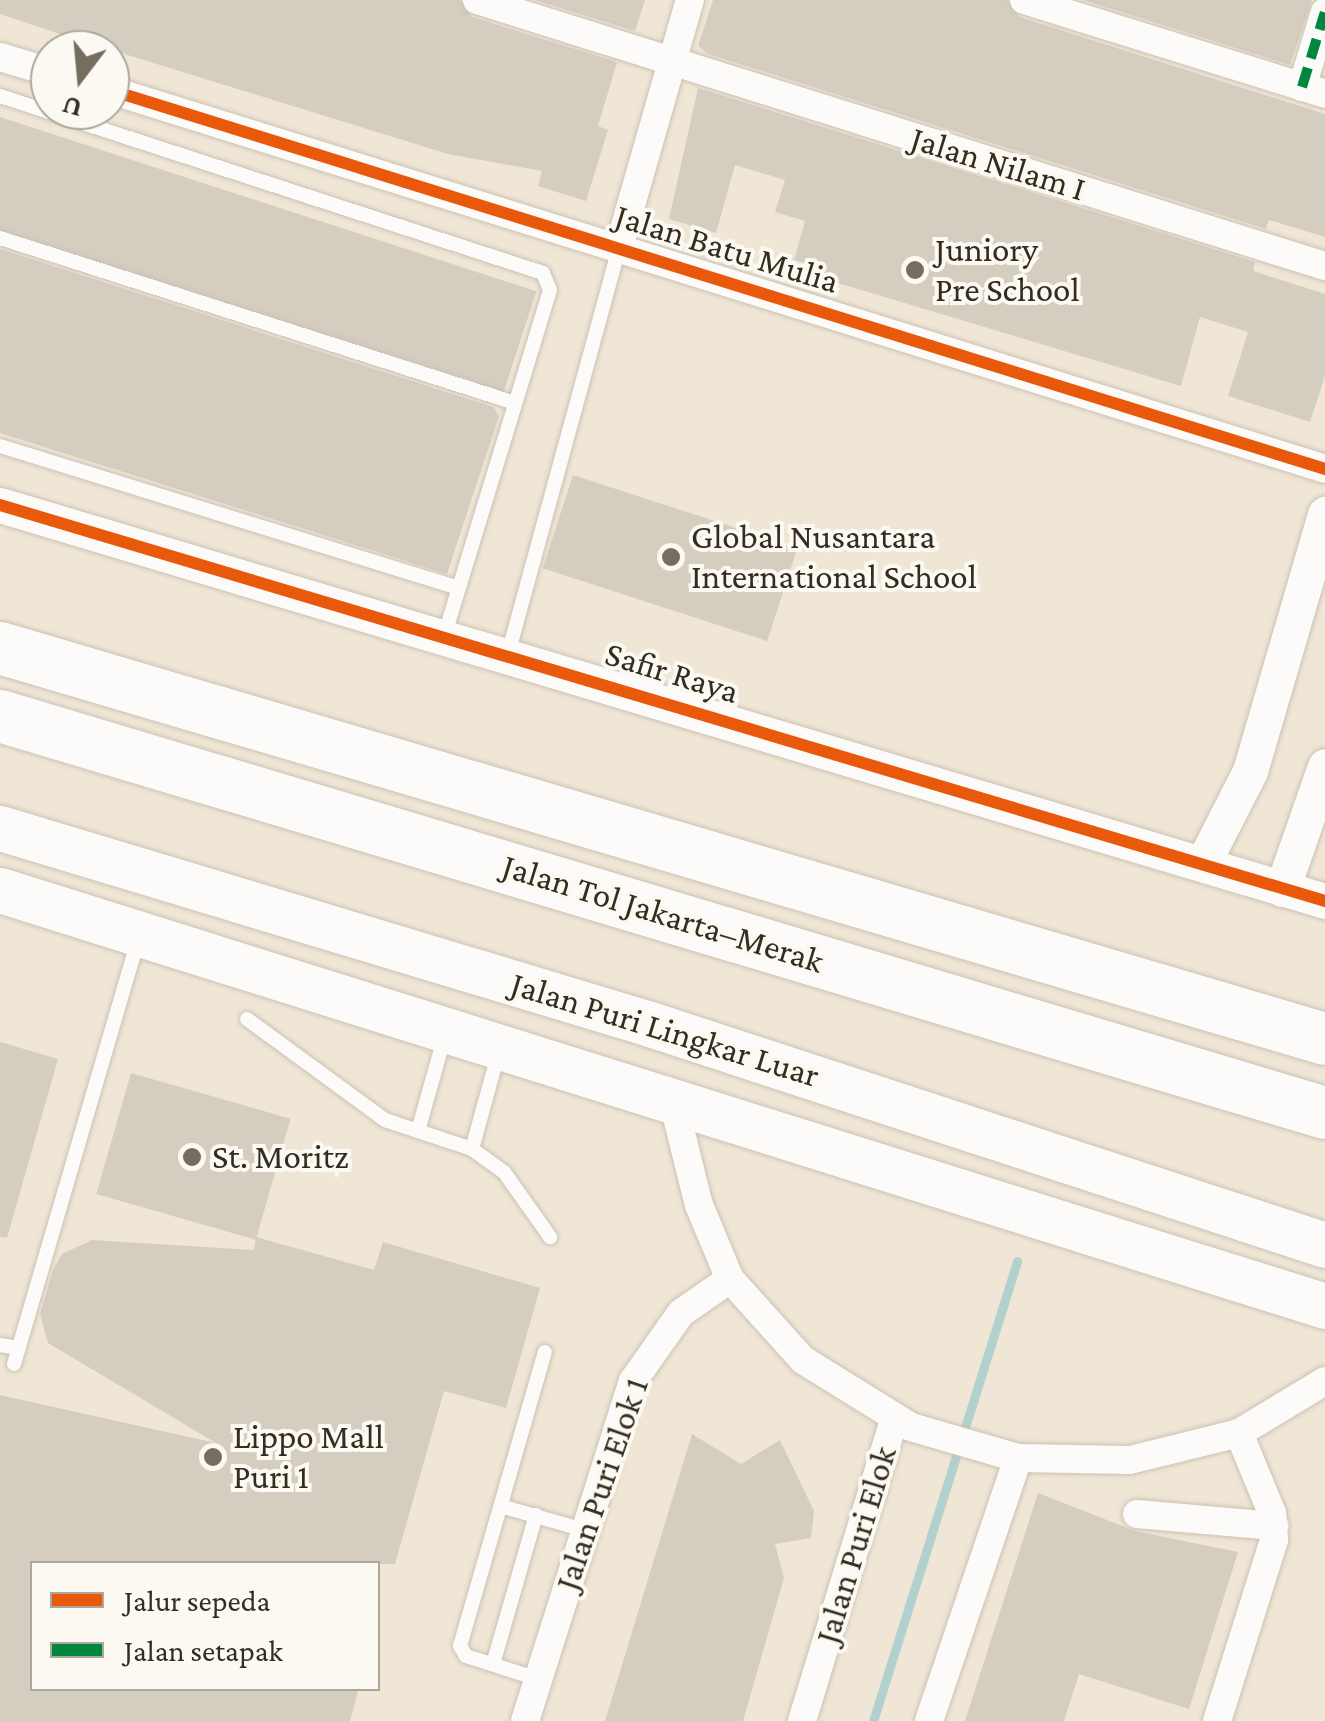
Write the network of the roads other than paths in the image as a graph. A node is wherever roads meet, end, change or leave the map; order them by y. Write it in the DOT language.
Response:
graph roads {
  1 [pos="477,0"];
  2 [pos="690,0"];
  3 [pos="1024,0"];
  4 [pos="1325,12"];
  5 [pos="0,57"];
  6 [pos="672,62"];
  7 [pos="30,66"];
  8 [pos="1314,90"];
  9 [pos="0,96"];
  10 [pos="130,96"];
  11 [pos="0,238"];
  12 [pos="619,247"];
  13 [pos="1325,266"];
  14 [pos="512,402"];
  15 [pos="0,446"];
  16 [pos="1325,469"];
  17 [pos="0,505"];
  18 [pos="1325,514"];
  19 [pos="458,588"];
  20 [pos="444,638"];
  21 [pos="0,648"];
  22 [pos="508,655"];
  23 [pos="0,716"];
  24 [pos="1325,766"];
  25 [pos="0,828"];
  26 [pos="1203,864"];
  27 [pos="1282,889"];
  28 [pos="0,890"];
  29 [pos="1325,901"];
  30 [pos="250,902"];
  31 [pos="141,930"];
  32 [pos="234,958"];
  33 [pos="247,1019"];
  34 [pos="448,1025"];
  35 [pos="502,1040"];
  36 [pos="1325,1040"];
  37 [pos="1094,1044"];
  38 [pos="672,1093"];
  39 [pos="1325,1113"];
  40 [pos="418,1131"];
  41 [pos="1325,1147"];
  42 [pos="472,1149"];
  43 [pos="550,1237"];
  44 [pos="1325,1245"];
  45 [pos="730,1280"];
  46 [pos="1325,1306"];
  47 [pos="0,1345"];
  48 [pos="19,1348"];
  49 [pos="545,1352"];
  50 [pos="14,1364"];
  51 [pos="1325,1381"];
  52 [pos="902,1424"];
  53 [pos="1239,1433"];
  54 [pos="1007,1456"];
  55 [pos="504,1506"];
  56 [pos="1137,1514"];
  57 [pos="536,1515"];
  58 [pos="1274,1526"];
  59 [pos="584,1530"];
  60 [pos="493,1664"];
  61 [pos="538,1679"];
  62 [pos="525,1721"];
  63 [pos="802,1721"];
  64 [pos="929,1721"];
  65 [pos="1217,1721"];
  1 -- 6 [label="street, Jalan Nilam I"];
  2 -- 6 [label="street, Jalan Batu Mulia"];
  3 -- 8 [label="street"];
  4 -- 8 [label="street"];
  5 -- 7 [label="street"];
  6 -- 12 [label="street, Jalan Batu Mulia"];
  6 -- 13 [label="street, Jalan Nilam I"];
  9 -- 14 [label="lane"];
  10 -- 12 [label="street, Jalan Batu Mulia"];
  11 -- 14 [label="lane"];
  12 -- 16 [label="street, Jalan Batu Mulia"];
  12 -- 22 [label="lane, Jalan Batu Mulia"];
  14 -- 19 [label="lane"];
  15 -- 19 [label="lane"];
  17 -- 20 [label="street, Safir Raya"];
  18 -- 26 [label="street"];
  19 -- 20 [label="lane"];
  20 -- 22 [label="street, Safir Raya"];
  21 -- 36 [label="highway, Jalan Tol Jakarta–Merak"];
  22 -- 26 [label="street, Safir Raya"];
  23 -- 37 [label="highway, Jalan Tol Jakarta–Merak"];
  24 -- 27 [label="street"];
  25 -- 30 [label="main road, Jalan Puri Lingkar Luar"];
  26 -- 27 [label="street, Safir Raya"];
  27 -- 29 [label="street, Safir Raya"];
  28 -- 31 [label="main road, Jalan Puri Lingkar Luar"];
  30 -- 32 [label="main road"];
  30 -- 44 [label="main road, Jalan Puri Lingkar Luar"];
  31 -- 32 [label="main road, Jalan Puri Lingkar Luar"];
  31 -- 48 [label="lane"];
  32 -- 34 [label="main road, Jalan Puri Lingkar Luar"];
  33 -- 40 [label="lane"];
  34 -- 35 [label="main road, Jalan Puri Lingkar Luar"];
  34 -- 40 [label="lane"];
  35 -- 38 [label="main road, Jalan Puri Lingkar Luar"];
  35 -- 42 [label="lane"];
  37 -- 39 [label="highway, Jalan Tol Jakarta–Merak"];
  37 -- 41 [label="highway"];
  38 -- 45 [label="street, Jalan Puri Elok"];
  38 -- 46 [label="main road, Jalan Puri Lingkar Luar"];
  40 -- 42 [label="lane"];
  42 -- 43 [label="lane"];
  45 -- 52 [label="street, Jalan Puri Elok"];
  45 -- 59 [label="street, Jalan Puri Elok 1"];
  47 -- 48 [label="lane"];
  48 -- 50 [label="lane"];
  49 -- 55 [label="lane"];
  51 -- 53 [label="street"];
  52 -- 54 [label="street"];
  52 -- 63 [label="street, Jalan Puri Elok"];
  53 -- 54 [label="street"];
  53 -- 58 [label="street"];
  54 -- 64 [label="street"];
  55 -- 57 [label="lane"];
  55 -- 60 [label="lane"];
  56 -- 58 [label="street"];
  57 -- 59 [label="lane"];
  57 -- 60 [label="lane"];
  58 -- 65 [label="street"];
  59 -- 61 [label="street, Jalan Puri Elok 1"];
  60 -- 61 [label="lane"];
  61 -- 62 [label="street, Jalan Puri Elok 1"];
}
